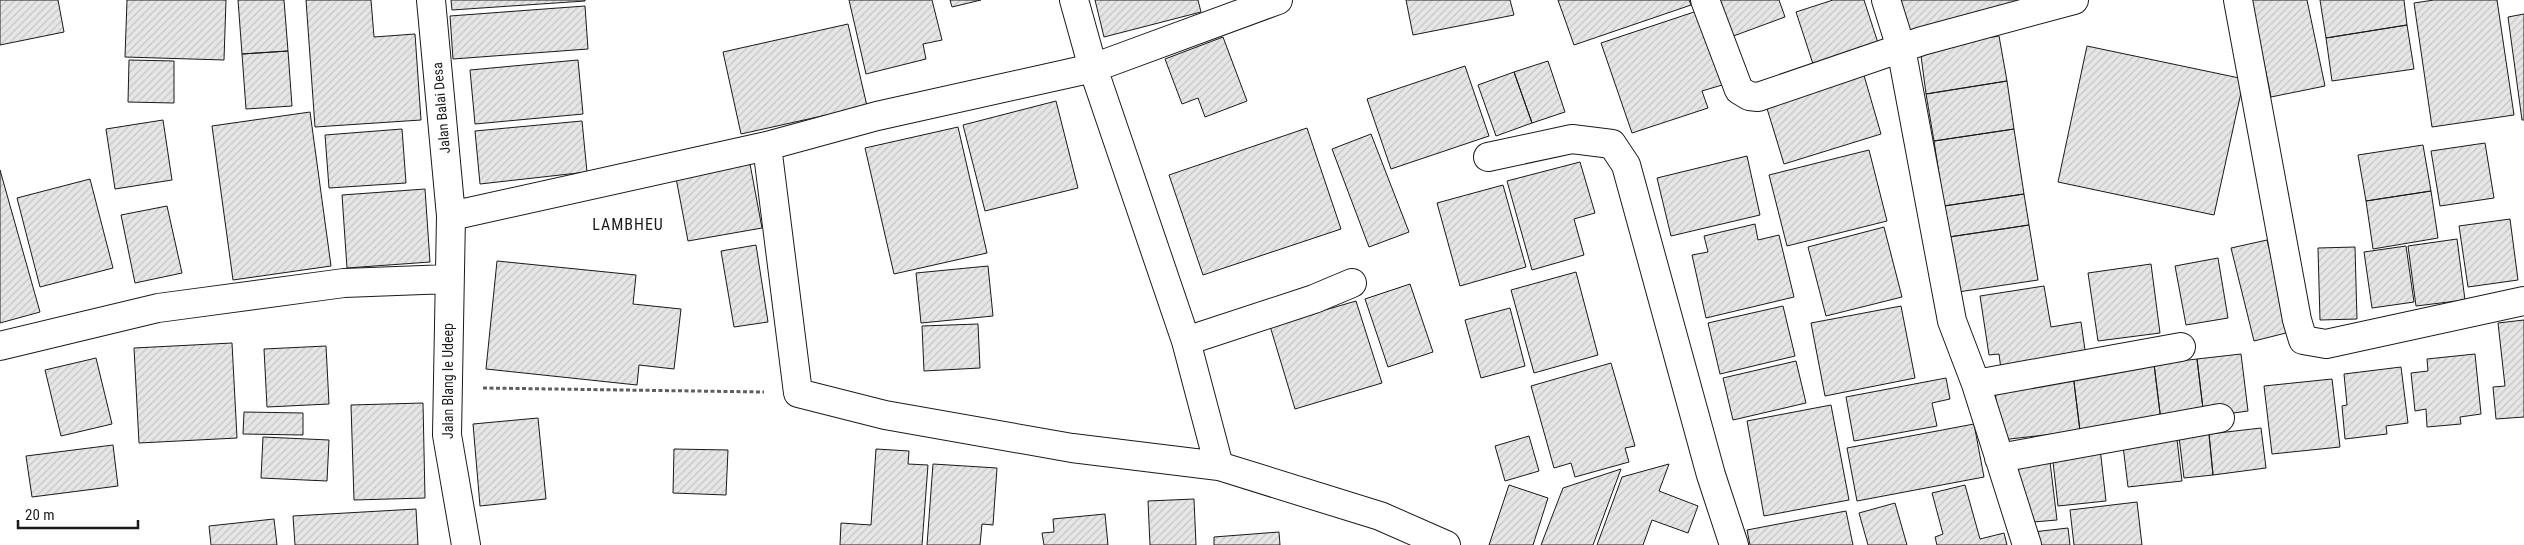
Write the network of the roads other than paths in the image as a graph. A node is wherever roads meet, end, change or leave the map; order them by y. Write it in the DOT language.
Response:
graph roads {
  1 [pos="431,0"];
  2 [pos="1074,0"];
  3 [pos="1278,0"];
  4 [pos="1705,0"];
  5 [pos="1886,0"];
  6 [pos="2074,0"];
  7 [pos="2238,0"];
  8 [pos="1901,48"];
  9 [pos="1093,68"];
  10 [pos="767,146"];
  11 [pos="1488,157"];
  12 [pos="451,216"];
  13 [pos="449,279"];
  14 [pos="1352,283"];
  15 [pos="2524,301"];
  16 [pos="1186,341"];
  17 [pos="0,346"];
  18 [pos="2181,347"];
  19 [pos="1976,384"];
  20 [pos="2220,418"];
  21 [pos="2000,458"];
  22 [pos="1219,466"];
  23 [pos="466,545"];
  24 [pos="1446,545"];
  25 [pos="1734,545"];
  26 [pos="2027,545"];
  1 -- 12 [label="street, Jalan Balai Desa"];
  2 -- 9 [label="street"];
  3 -- 9 [label="street"];
  4 -- 8 [label="street"];
  5 -- 8 [label="street"];
  6 -- 8 [label="street"];
  7 -- 15 [label="street"];
  8 -- 19 [label="street"];
  9 -- 10 [label="street"];
  9 -- 16 [label="street"];
  10 -- 12 [label="street"];
  10 -- 22 [label="street"];
  11 -- 25 [label="street"];
  12 -- 13 [label="street, Jalan Blang Ie Udeep"];
  13 -- 17 [label="street"];
  13 -- 23 [label="street, Jalan Blang Ie Udeep"];
  14 -- 16 [label="street"];
  16 -- 22 [label="street"];
  18 -- 19 [label="street"];
  19 -- 21 [label="street"];
  20 -- 21 [label="street"];
  21 -- 26 [label="street"];
  22 -- 24 [label="street"];
}
